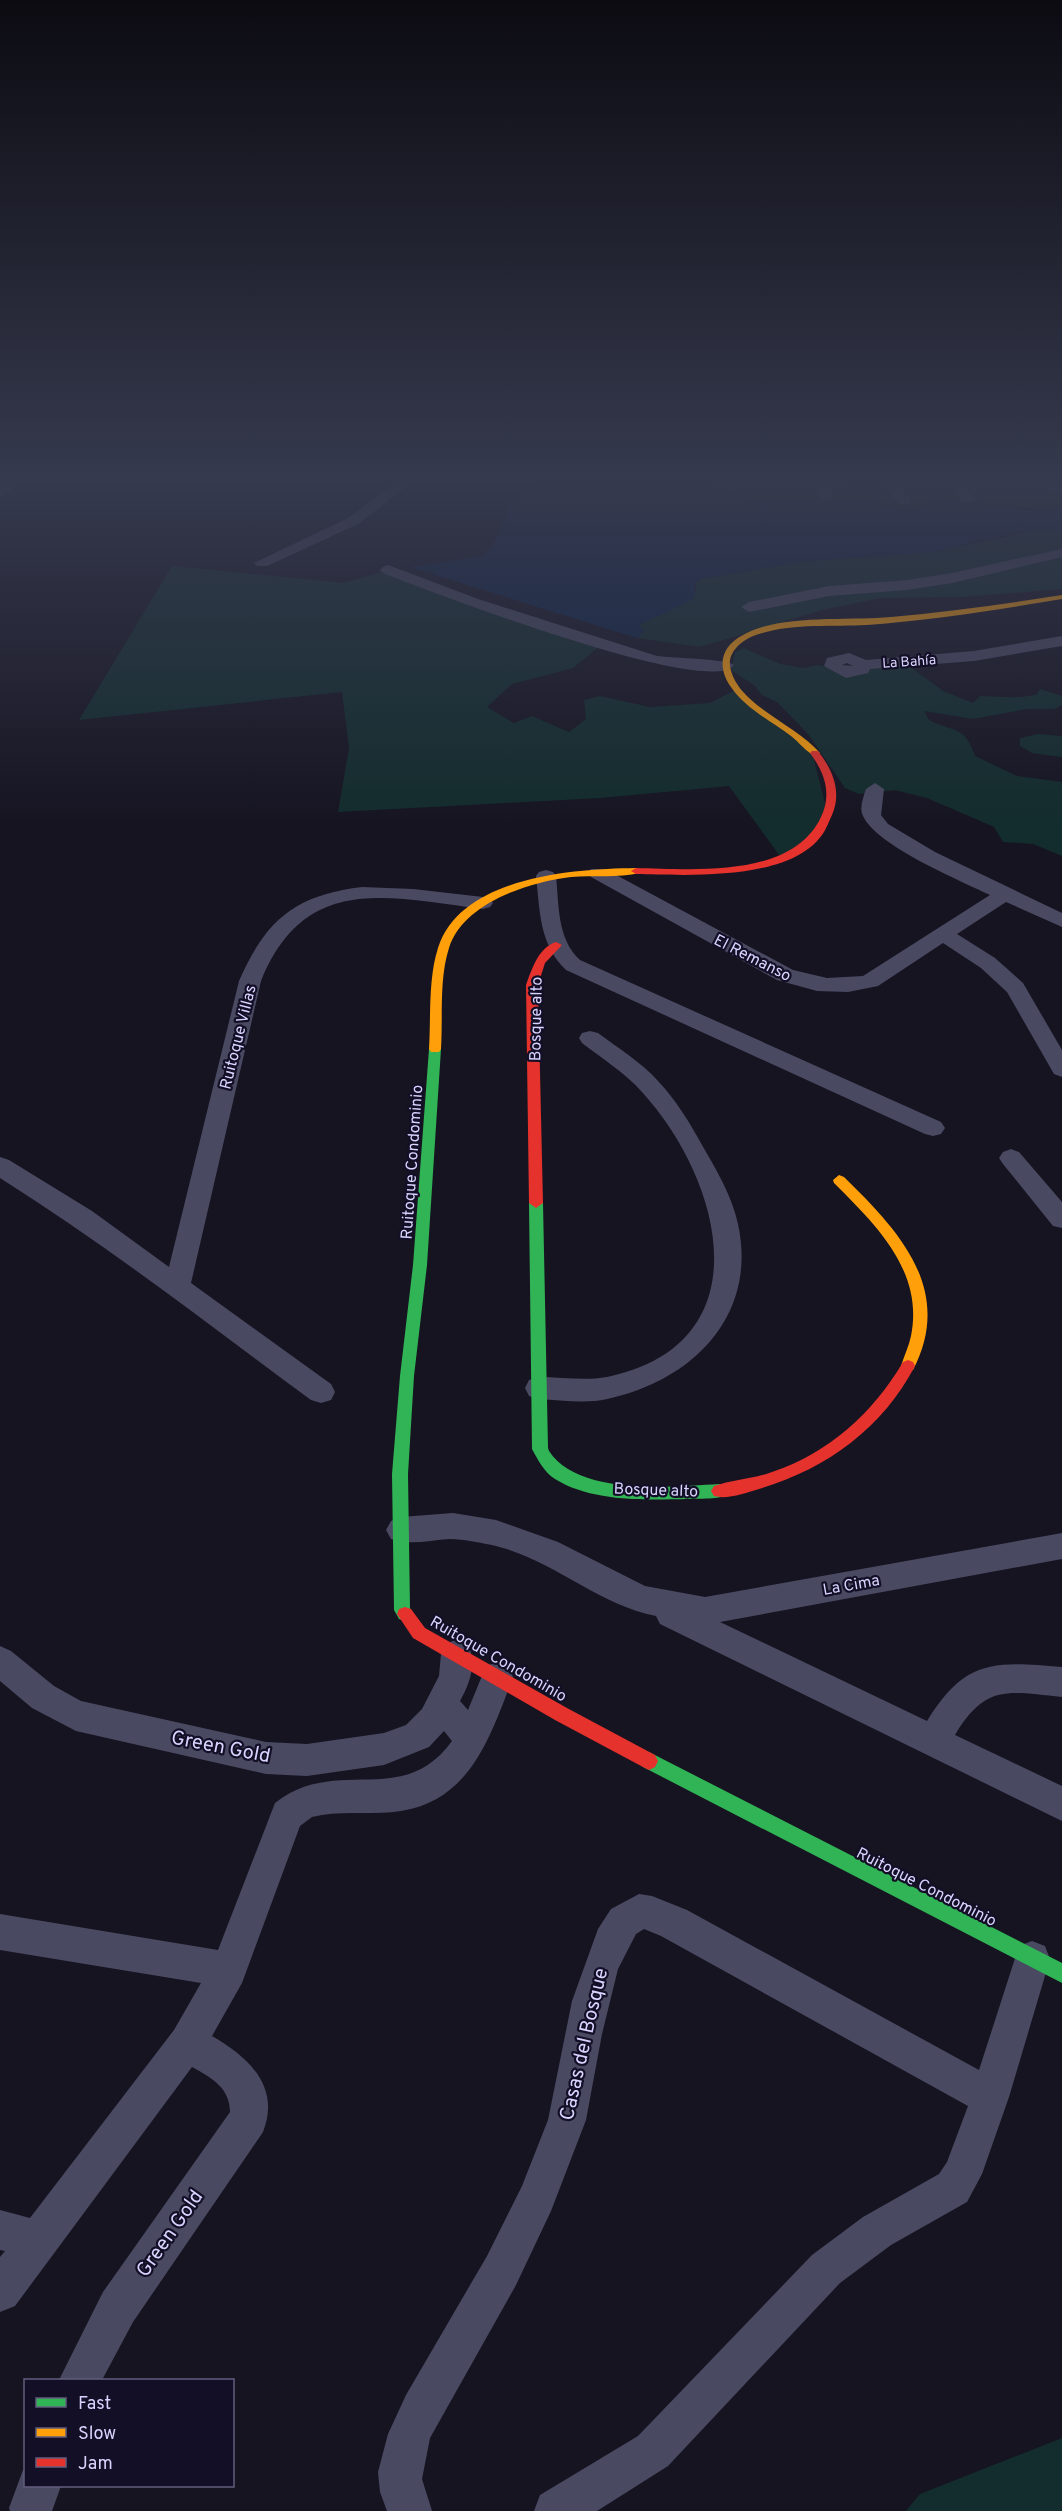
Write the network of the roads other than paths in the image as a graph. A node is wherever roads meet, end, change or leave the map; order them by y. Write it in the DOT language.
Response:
graph roads {
  1 [pos="446,592"];
  2 [pos="823,592"];
  3 [pos="1062,597"];
  4 [pos="749,607"];
  5 [pos="1062,641"];
  6 [pos="726,665"];
  7 [pos="863,665"];
  8 [pos="875,789"];
  9 [pos="597,873"];
  10 [pos="546,876"];
  11 [pos="1006,893"];
  12 [pos="483,903"];
  13 [pos="1062,921"];
  14 [pos="944,934"];
  15 [pos="556,945"];
  16 [pos="590,1038"];
  17 [pos="1062,1069"];
  18 [pos="933,1128"];
  19 [pos="1011,1158"];
  20 [pos="0,1166"];
  21 [pos="839,1180"];
  22 [pos="1062,1219"];
  23 [pos="177,1289"];
  24 [pos="539,1388"];
  25 [pos="321,1392"];
  26 [pos="401,1530"];
  27 [pos="1062,1546"];
  28 [pos="641,1599"];
  29 [pos="457,1654"];
  30 [pos="0,1661"];
  31 [pos="497,1677"];
  32 [pos="1062,1682"];
  33 [pos="442,1704"];
  34 [pos="472,1740"];
  35 [pos="933,1741"];
  36 [pos="1062,1804"];
  37 [pos="0,1932"];
  38 [pos="1047,1966"];
  39 [pos="228,1970"];
  40 [pos="187,2043"];
  41 [pos="990,2097"];
  42 [pos="0,2230"];
  43 [pos="38,2241"];
  44 [pos="0,2291"];
  45 [pos="81,2379"];
  46 [pos="410,2511"];
  47 [pos="555,2511"];
  1 -- 6 [label="street"];
  2 -- 4 [label="street"];
  3 -- 6 [label="street"];
  5 -- 7 [label="street, La Bahía"];
  6 -- 9 [label="street, Ruitoque Condominio"];
  8 -- 11 [label="street"];
  9 -- 10 [label="street, Ruitoque Condominio"];
  9 -- 14 [label="street, El Remanso"];
  10 -- 12 [label="street, Ruitoque Condominio"];
  10 -- 15 [label="street"];
  11 -- 13 [label="street"];
  11 -- 14 [label="street, El Remanso"];
  12 -- 23 [label="street, Ruitoque Villas"];
  12 -- 26 [label="street, Ruitoque Condominio"];
  14 -- 17 [label="street"];
  15 -- 18 [label="street"];
  15 -- 24 [label="street, Bosque alto"];
  16 -- 24 [label="street"];
  19 -- 22 [label="street"];
  20 -- 23 [label="street"];
  21 -- 24 [label="street, Bosque alto"];
  23 -- 25 [label="street"];
  26 -- 28 [label="street, La Cima"];
  26 -- 29 [label="street, Ruitoque Condominio"];
  27 -- 28 [label="street, La Cima"];
  28 -- 35 [label="street, La Cima"];
  29 -- 31 [label="street, Ruitoque Condominio"];
  29 -- 33 [label="street, Green Gold"];
  30 -- 33 [label="street, Green Gold"];
  31 -- 34 [label="street"];
  31 -- 38 [label="street, Ruitoque Condominio"];
  32 -- 35 [label="street"];
  33 -- 34 [label="street"];
  34 -- 39 [label="street"];
  35 -- 36 [label="street, La Cima"];
  37 -- 39 [label="street"];
  38 -- 41 [label="street"];
  39 -- 40 [label="street"];
  40 -- 43 [label="street"];
  40 -- 45 [label="street, Green Gold"];
  41 -- 46 [label="street, Casas del Bosque"];
  41 -- 47 [label="street"];
  42 -- 43 [label="street"];
  43 -- 44 [label="street"];
}
